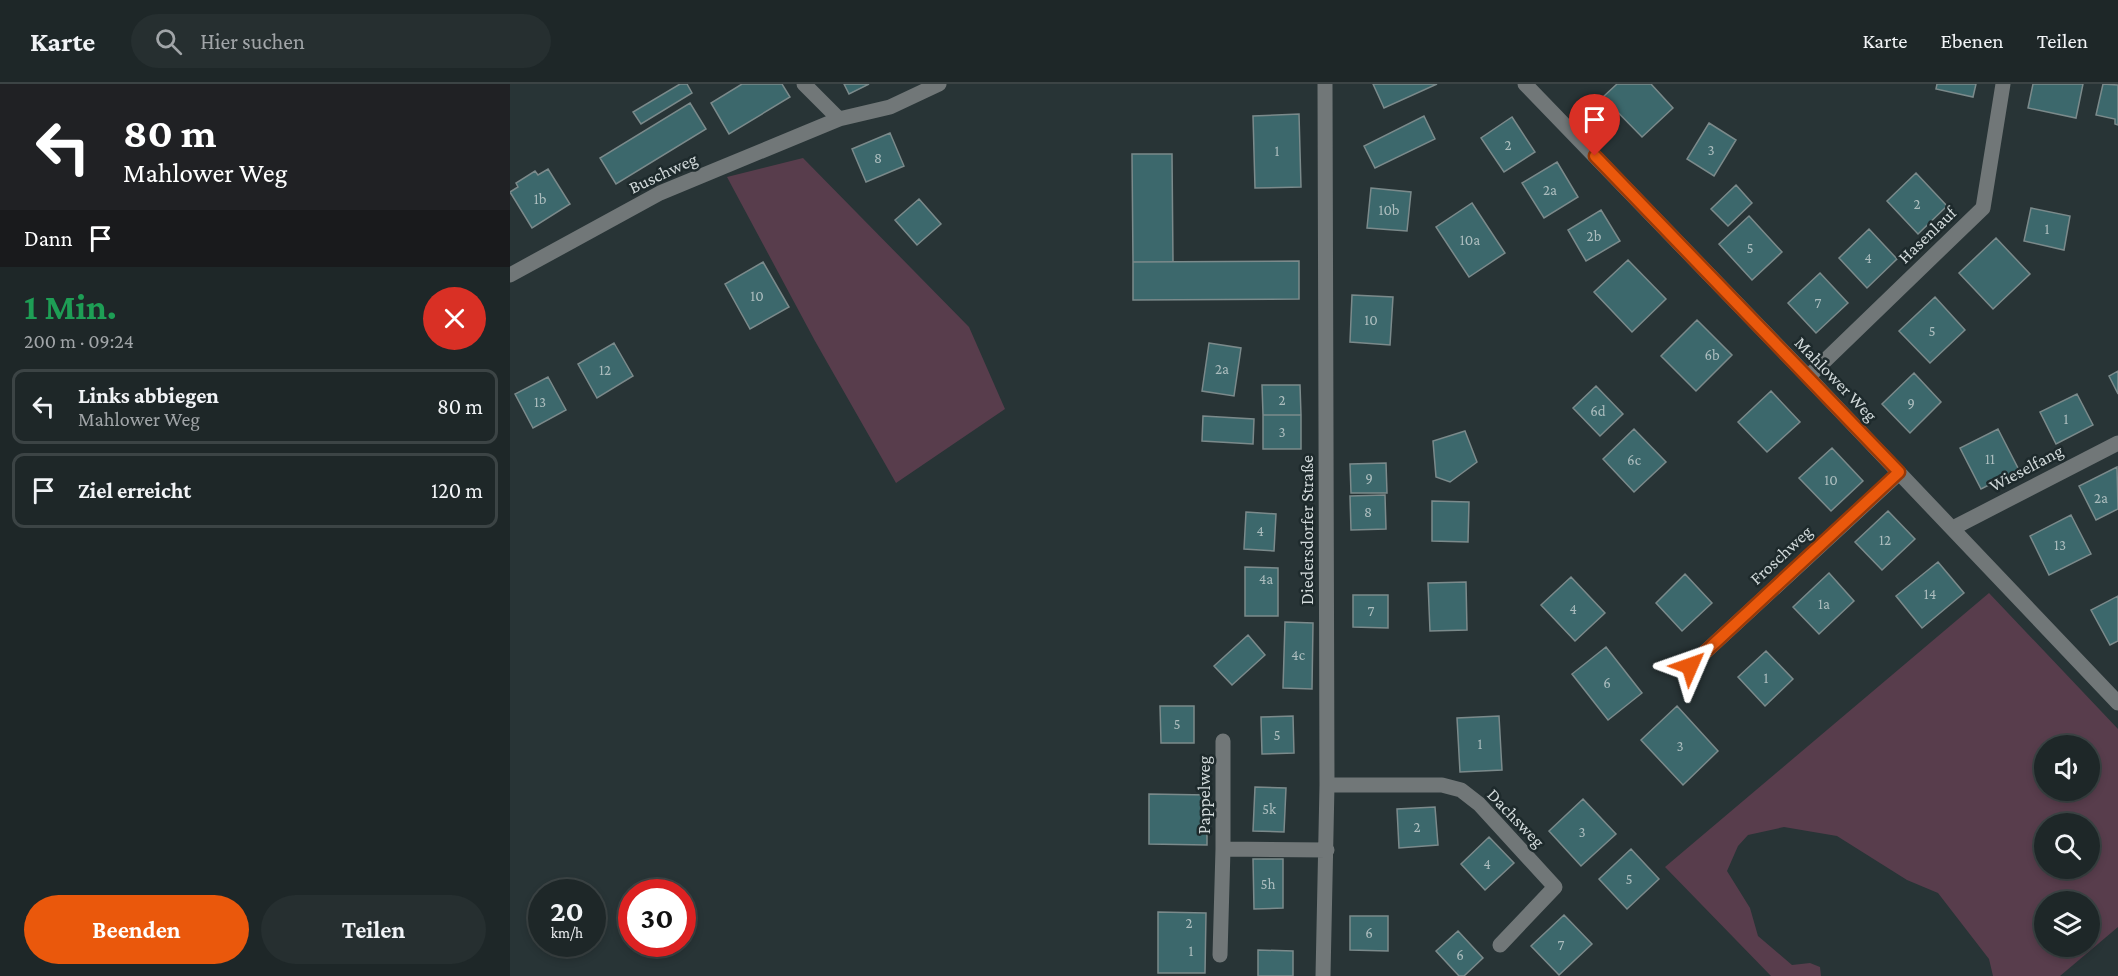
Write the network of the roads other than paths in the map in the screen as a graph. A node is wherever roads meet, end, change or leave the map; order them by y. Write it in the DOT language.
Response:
graph roads {
  1 [pos="804,84"];
  2 [pos="939,84"];
  3 [pos="1325,84"];
  4 [pos="1525,84"];
  5 [pos="2003,84"];
  6 [pos="839,119"];
  7 [pos="510,275"];
  8 [pos="1808,377"];
  9 [pos="2118,442"];
  10 [pos="1899,472"];
  11 [pos="1953,528"];
  12 [pos="1690,666"];
  13 [pos="2118,703"];
  14 [pos="1223,741"];
  15 [pos="1327,785"];
  16 [pos="1223,849"];
  17 [pos="1327,850"];
  18 [pos="1500,945"];
  19 [pos="1220,955"];
  20 [pos="1323,976"];
  1 -- 6 [label="street"];
  2 -- 6 [label="street, Buschweg"];
  3 -- 15 [label="street, Diedersdorfer Straße"];
  4 -- 8 [label="street, Mahlower Weg"];
  5 -- 8 [label="street, Hasenlauf"];
  6 -- 7 [label="street, Buschweg"];
  8 -- 10 [label="street, Mahlower Weg"];
  9 -- 11 [label="street, Wieselfang"];
  10 -- 11 [label="street, Mahlower Weg"];
  10 -- 12 [label="street, Froschweg"];
  11 -- 13 [label="street, Mahlower Weg"];
  14 -- 16 [label="street, Pappelweg"];
  15 -- 17 [label="street, Diedersdorfer Straße"];
  15 -- 18 [label="street, Dachsweg"];
  16 -- 17 [label="street, Pappelweg"];
  16 -- 19 [label="street, Pappelweg"];
  17 -- 20 [label="street, Diedersdorfer Straße"];
}
